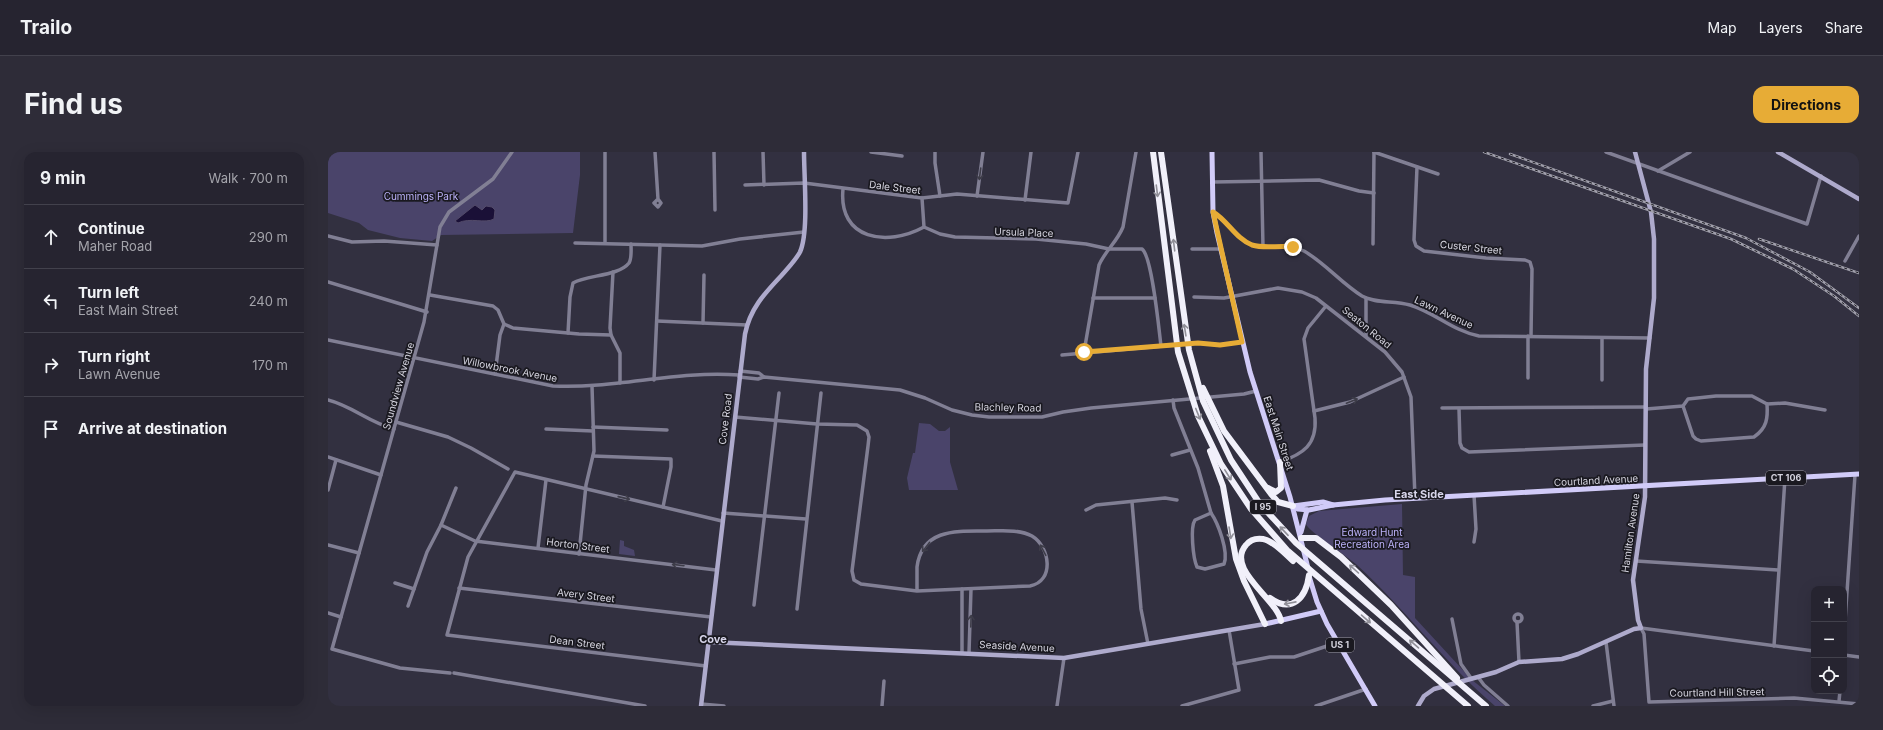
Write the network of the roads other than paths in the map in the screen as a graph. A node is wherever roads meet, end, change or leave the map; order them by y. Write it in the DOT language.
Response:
graph roads {
  1 [pos="512,152"];
  2 [pos="604,152"];
  3 [pos="655,152"];
  4 [pos="714,152"];
  5 [pos="763,152"];
  6 [pos="804,152"];
  7 [pos="871,152"];
  8 [pos="935,152"];
  9 [pos="982,152"];
  10 [pos="1031,152"];
  11 [pos="1078,152"];
  12 [pos="1136,152"];
  13 [pos="1153,152"];
  14 [pos="1162,152"];
  15 [pos="1212,152"];
  16 [pos="1261,152"];
  17 [pos="1374,152"];
  18 [pos="1606,152"];
  19 [pos="1635,152"];
  20 [pos="1690,152"];
  21 [pos="1778,152"];
  22 [pos="902,156"];
  23 [pos="1638,164"];
  24 [pos="1417,167"];
  25 [pos="1658,172"];
  26 [pos="1438,174"];
  27 [pos="1821,175"];
  28 [pos="1213,182"];
  29 [pos="1261,182"];
  30 [pos="804,183"];
  31 [pos="745,185"];
  32 [pos="764,185"];
  33 [pos="843,189"];
  34 [pos="1374,193"];
  35 [pos="940,196"];
  36 [pos="977,196"];
  37 [pos="922,198"];
  38 [pos="658,199"];
  39 [pos="1859,199"];
  40 [pos="1025,200"];
  41 [pos="715,210"];
  42 [pos="1213,212"];
  43 [pos="924,227"];
  44 [pos="804,232"];
  45 [pos="328,236"];
  46 [pos="1859,236"];
  47 [pos="575,243"];
  48 [pos="605,243"];
  49 [pos="437,244"];
  50 [pos="631,244"];
  51 [pos="1373,244"];
  52 [pos="660,245"];
  53 [pos="1263,247"];
  54 [pos="1109,249"];
  55 [pos="1192,249"];
  56 [pos="1220,249"];
  57 [pos="1845,261"];
  58 [pos="613,272"];
  59 [pos="704,275"];
  60 [pos="328,282"];
  61 [pos="430,295"];
  62 [pos="1232,296"];
  63 [pos="1194,297"];
  64 [pos="1093,298"];
  65 [pos="1154,298"];
  66 [pos="1366,298"];
  67 [pos="1326,306"];
  68 [pos="427,312"];
  69 [pos="657,321"];
  70 [pos="703,323"];
  71 [pos="504,324"];
  72 [pos="747,325"];
  73 [pos="568,333"];
  74 [pos="611,335"];
  75 [pos="1366,336"];
  76 [pos="1529,336"];
  77 [pos="1602,338"];
  78 [pos="1650,338"];
  79 [pos="328,340"];
  80 [pos="1242,342"];
  81 [pos="1161,346"];
  82 [pos="1084,352"];
  83 [pos="1062,355"];
  84 [pos="415,358"];
  85 [pos="1192,363"];
  86 [pos="495,374"];
  87 [pos="740,374"];
  88 [pos="1404,377"];
  89 [pos="1528,378"];
  90 [pos="654,380"];
  91 [pos="1602,380"];
  92 [pos="620,383"];
  93 [pos="592,386"];
  94 [pos="1256,391"];
  95 [pos="779,393"];
  96 [pos="822,393"];
  97 [pos="328,400"];
  98 [pos="1173,400"];
  99 [pos="1767,404"];
  100 [pos="1683,406"];
  101 [pos="1442,408"];
  102 [pos="1459,408"];
  103 [pos="1646,408"];
  104 [pos="1825,410"];
  105 [pos="1314,411"];
  106 [pos="735,417"];
  107 [pos="776,421"];
  108 [pos="396,422"];
  109 [pos="817,424"];
  110 [pos="1203,428"];
  111 [pos="394,429"];
  112 [pos="546,429"];
  113 [pos="593,429"];
  114 [pos="667,430"];
  115 [pos="1645,445"];
  116 [pos="1190,450"];
  117 [pos="1172,455"];
  118 [pos="593,456"];
  119 [pos="328,457"];
  120 [pos="336,460"];
  121 [pos="1280,462"];
  122 [pos="508,469"];
  123 [pos="1254,472"];
  124 [pos="381,475"];
  125 [pos="1857,475"];
  126 [pos="1785,478"];
  127 [pos="546,480"];
  128 [pos="1645,486"];
  129 [pos="456,488"];
  130 [pos="586,489"];
  131 [pos="328,490"];
  132 [pos="1474,495"];
  133 [pos="1415,498"];
  134 [pos="1177,500"];
  135 [pos="1132,502"];
  136 [pos="1323,505"];
  137 [pos="1293,506"];
  138 [pos="663,508"];
  139 [pos="1086,510"];
  140 [pos="1307,510"];
  141 [pos="723,513"];
  142 [pos="1211,513"];
  143 [pos="763,516"];
  144 [pos="806,519"];
  145 [pos="722,521"];
  146 [pos="441,525"];
  147 [pos="1301,538"];
  148 [pos="475,542"];
  149 [pos="1474,542"];
  150 [pos="328,545"];
  151 [pos="538,548"];
  152 [pos="359,553"];
  153 [pos="579,554"];
  154 [pos="1636,561"];
  155 [pos="716,570"];
  156 [pos="1778,570"];
  157 [pos="1310,578"];
  158 [pos="395,583"];
  159 [pos="459,588"];
  160 [pos="1258,588"];
  161 [pos="414,589"];
  162 [pos="962,589"];
  163 [pos="971,589"];
  164 [pos="917,591"];
  165 [pos="754,605"];
  166 [pos="408,606"];
  167 [pos="1353,607"];
  168 [pos="797,609"];
  169 [pos="1321,611"];
  170 [pos="328,613"];
  171 [pos="341,617"];
  172 [pos="711,617"];
  173 [pos="1452,619"];
  174 [pos="1281,621"];
  175 [pos="1518,622"];
  176 [pos="1845,622"];
  177 [pos="1265,624"];
  178 [pos="1641,628"];
  179 [pos="1229,630"];
  180 [pos="708,642"];
  181 [pos="1339,642"];
  182 [pos="1606,642"];
  183 [pos="1148,644"];
  184 [pos="1774,646"];
  185 [pos="1811,651"];
  186 [pos="962,652"];
  187 [pos="970,653"];
  188 [pos="1847,655"];
  189 [pos="1859,657"];
  190 [pos="1064,658"];
  191 [pos="1520,662"];
  192 [pos="1234,664"];
  193 [pos="706,666"];
  194 [pos="1446,668"];
  195 [pos="1478,677"];
  196 [pos="1471,678"];
  197 [pos="884,681"];
  198 [pos="1366,690"];
  199 [pos="1840,694"];
  200 [pos="1839,701"];
  201 [pos="1614,704"];
  202 [pos="1859,704"];
  203 [pos="701,705"];
  204 [pos="645,706"];
  205 [pos="724,706"];
  206 [pos="882,706"];
  207 [pos="1057,706"];
  208 [pos="1182,706"];
  209 [pos="1316,706"];
  210 [pos="1375,706"];
  211 [pos="1418,706"];
  212 [pos="1468,706"];
  213 [pos="1486,706"];
  214 [pos="1508,706"];
  215 [pos="1593,706"];
  1 -- 49 [label="street, Soundview Avenue"];
  2 -- 48 [label="street"];
  3 -- 38 [label="street"];
  4 -- 41 [label="street"];
  5 -- 32 [label="street"];
  6 -- 30 [label="main road, Cove Road"];
  7 -- 22 [label="street"];
  8 -- 35 [label="street"];
  9 -- 36 [label="street, one-way"];
  10 -- 40 [label="street"];
  11 -- 40 [label="street, Dale Street"];
  12 -- 54 [label="street"];
  13 -- 110 [label="highway, I 95, one-way"];
  85 -- 14 [label="highway, I 95, one-way"];
  15 -- 28 [label="main road, East Main Street / US 1"];
  16 -- 29 [label="street"];
  17 -- 24 [label="street"];
  17 -- 34 [label="street"];
  18 -- 23 [label="street"];
  19 -- 23 [label="main road, Hamilton Avenue"];
  20 -- 25 [label="street"];
  21 -- 27 [label="main road"];
  23 -- 25 [label="street"];
  23 -- 78 [label="main road, Hamilton Avenue"];
  24 -- 26 [label="street"];
  24 -- 76 [label="street, Custer Street"];
  25 -- 27 [label="street"];
  27 -- 39 [label="main road"];
  28 -- 29 [label="street"];
  28 -- 42 [label="main road, East Main Street / US 1"];
  29 -- 34 [label="street"];
  29 -- 53 [label="street"];
  30 -- 32 [label="street, Dale Street"];
  30 -- 33 [label="street, Dale Street"];
  30 -- 44 [label="main road, Cove Road"];
  31 -- 32 [label="street, Dale Street"];
  33 -- 37 [label="street, Dale Street"];
  33 -- 43 [label="street"];
  34 -- 51 [label="street"];
  35 -- 36 [label="street, Dale Street"];
  35 -- 37 [label="street, Dale Street"];
  36 -- 40 [label="street, Dale Street"];
  37 -- 43 [label="street"];
  42 -- 53 [label="street, Lawn Avenue"];
  42 -- 56 [label="main road, East Main Street / US 1"];
  43 -- 54 [label="street, Ursula Place"];
  44 -- 52 [label="street"];
  44 -- 72 [label="main road, Cove Road"];
  45 -- 49 [label="street"];
  46 -- 57 [label="street"];
  47 -- 48 [label="street"];
  48 -- 50 [label="street"];
  49 -- 61 [label="street, Soundview Avenue"];
  50 -- 52 [label="street"];
  50 -- 58 [label="street"];
  52 -- 69 [label="street"];
  53 -- 66 [label="street, Lawn Avenue"];
  54 -- 64 [label="street"];
  54 -- 65 [label="street, Ursula Place"];
  55 -- 56 [label="street"];
  56 -- 62 [label="main road, East Main Street / US 1"];
  58 -- 73 [label="street"];
  58 -- 74 [label="street"];
  59 -- 70 [label="street"];
  60 -- 68 [label="street"];
  61 -- 68 [label="street, Soundview Avenue"];
  61 -- 71 [label="street"];
  62 -- 63 [label="street, Seaton Road"];
  62 -- 67 [label="street, Seaton Road"];
  62 -- 80 [label="main road, East Main Street / US 1"];
  64 -- 65 [label="street"];
  64 -- 82 [label="street"];
  65 -- 81 [label="street, Ursula Place"];
  66 -- 75 [label="street"];
  66 -- 76 [label="street, Lawn Avenue"];
  67 -- 75 [label="street, Seaton Road"];
  67 -- 105 [label="street"];
  68 -- 84 [label="street, Soundview Avenue"];
  69 -- 70 [label="street"];
  69 -- 90 [label="street"];
  70 -- 72 [label="street"];
  71 -- 73 [label="street"];
  71 -- 86 [label="street"];
  72 -- 87 [label="main road, Cove Road"];
  73 -- 74 [label="street"];
  74 -- 92 [label="street"];
  75 -- 88 [label="street, Seaton Road"];
  76 -- 77 [label="street, Lawn Avenue"];
  76 -- 89 [label="street"];
  77 -- 78 [label="street, Lawn Avenue"];
  77 -- 91 [label="street"];
  78 -- 103 [label="main road, Hamilton Avenue"];
  79 -- 84 [label="street, Willowbrook Avenue"];
  80 -- 81 [label="street"];
  80 -- 94 [label="main road, East Main Street / US 1"];
  81 -- 82 [label="street"];
  82 -- 83 [label="street"];
  84 -- 86 [label="street, Willowbrook Avenue"];
  84 -- 108 [label="street, Soundview Avenue"];
  85 -- 123 [label="highway"];
  194 -- 85 [label="highway, I 95, one-way"];
  86 -- 93 [label="street, Willowbrook Avenue"];
  87 -- 90 [label="street, Willowbrook Avenue"];
  87 -- 98 [label="street, Blachley Road"];
  87 -- 106 [label="main road, Cove Road"];
  105 -- 88 [label="street, one-way"];
  88 -- 133 [label="street, Seaton Road"];
  90 -- 92 [label="street, Willowbrook Avenue"];
  92 -- 93 [label="street, Willowbrook Avenue"];
  93 -- 113 [label="street"];
  94 -- 98 [label="street, Blachley Road"];
  94 -- 121 [label="main road, East Main Street / US 1"];
  95 -- 107 [label="street"];
  96 -- 109 [label="street"];
  97 -- 111 [label="street"];
  98 -- 116 [label="street"];
  99 -- 100 [label="street"];
  99 -- 100 [label="street"];
  99 -- 104 [label="street"];
  100 -- 103 [label="street"];
  101 -- 102 [label="street"];
  102 -- 103 [label="street"];
  102 -- 115 [label="street"];
  103 -- 115 [label="main road, Hamilton Avenue"];
  105 -- 121 [label="street"];
  106 -- 107 [label="street"];
  106 -- 141 [label="main road, Cove Road"];
  107 -- 109 [label="street"];
  107 -- 143 [label="street"];
  108 -- 111 [label="street, Soundview Avenue"];
  108 -- 122 [label="street"];
  109 -- 144 [label="street"];
  109 -- 164 [label="street"];
  110 -- 167 [label="highway, I 95, one-way"];
  110 -- 177 [label="highway, one-way"];
  111 -- 124 [label="street, Soundview Avenue"];
  112 -- 113 [label="street"];
  113 -- 114 [label="street"];
  113 -- 118 [label="street"];
  115 -- 128 [label="main road, Hamilton Avenue"];
  116 -- 117 [label="street"];
  116 -- 142 [label="street"];
  118 -- 130 [label="street"];
  118 -- 138 [label="street"];
  119 -- 120 [label="street"];
  120 -- 124 [label="street"];
  120 -- 131 [label="street"];
  121 -- 123 [label="highway"];
  121 -- 137 [label="main road, East Main Street / US 1"];
  123 -- 137 [label="highway"];
  124 -- 152 [label="street, Soundview Avenue"];
  125 -- 126 [label="main road, Courtland Avenue / CT 106"];
  125 -- 176 [label="street"];
  126 -- 128 [label="main road, Courtland Avenue / CT 106"];
  126 -- 156 [label="street"];
  127 -- 130 [label="street"];
  127 -- 148 [label="street"];
  127 -- 151 [label="street"];
  128 -- 132 [label="main road, Courtland Avenue / CT 106"];
  128 -- 154 [label="main road, Hamilton Avenue"];
  129 -- 146 [label="street"];
  130 -- 138 [label="street, one-way"];
  130 -- 153 [label="street"];
  132 -- 133 [label="main road, Courtland Avenue / CT 106"];
  132 -- 149 [label="street"];
  133 -- 136 [label="main road, Courtland Avenue / CT 106"];
  134 -- 135 [label="street"];
  135 -- 139 [label="street"];
  135 -- 183 [label="street"];
  136 -- 137 [label="main road, Courtland Avenue / CT 106"];
  136 -- 140 [label="main road, Courtland Avenue / CT 106"];
  137 -- 140 [label="main road, Courtland Avenue / CT 106"];
  137 -- 147 [label="main road, East Main Street / US 1"];
  138 -- 145 [label="street"];
  140 -- 147 [label="main road"];
  141 -- 143 [label="street"];
  141 -- 145 [label="main road, Cove Road"];
  142 -- 142 [label="street"];
  143 -- 144 [label="street"];
  143 -- 165 [label="street"];
  144 -- 168 [label="street"];
  145 -- 155 [label="main road, Cove Road"];
  146 -- 148 [label="street, Horton Street"];
  146 -- 161 [label="street"];
  147 -- 157 [label="main road, East Main Street / US 1"];
  194 -- 147 [label="highway, one-way"];
  148 -- 151 [label="street, Horton Street"];
  148 -- 159 [label="street"];
  150 -- 152 [label="street"];
  151 -- 153 [label="street, Horton Street"];
  152 -- 171 [label="street, Soundview Avenue"];
  155 -- 153 [label="street, Horton Street, one-way"];
  154 -- 156 [label="street"];
  154 -- 178 [label="main road, Hamilton Avenue"];
  155 -- 172 [label="main road, Cove Road"];
  156 -- 184 [label="street"];
  157 -- 160 [label="highway, one-way"];
  157 -- 169 [label="main road, East Main Street / US 1"];
  158 -- 161 [label="street"];
  159 -- 172 [label="street, Avery Street"];
  159 -- 193 [label="street, Dean Street"];
  160 -- 167 [label="highway"];
  160 -- 174 [label="highway"];
  161 -- 166 [label="street"];
  162 -- 163 [label="street"];
  162 -- 164 [label="street"];
  162 -- 186 [label="street"];
  163 -- 164 [label="street, one-way"];
  187 -- 163 [label="street, one-way"];
  167 -- 212 [label="highway, I 95, one-way"];
  169 -- 174 [label="main road, Seaside Avenue"];
  169 -- 181 [label="main road, East Main Street / US 1"];
  170 -- 171 [label="street"];
  171 -- 204 [label="street, Soundview Avenue"];
  172 -- 180 [label="main road, Cove Road"];
  173 -- 196 [label="street"];
  174 -- 177 [label="main road, Seaside Avenue"];
  175 -- 191 [label="street"];
  177 -- 179 [label="main road, Seaside Avenue"];
  178 -- 182 [label="main road"];
  178 -- 184 [label="street"];
  178 -- 200 [label="street, Courtland Hill Street"];
  179 -- 183 [label="main road, Seaside Avenue"];
  179 -- 192 [label="street"];
  180 -- 186 [label="main road, Seaside Avenue"];
  180 -- 193 [label="main road, Cove Road"];
  181 -- 192 [label="street"];
  181 -- 198 [label="main road, East Main Street / US 1"];
  182 -- 191 [label="main road"];
  182 -- 201 [label="street"];
  183 -- 190 [label="main road, Seaside Avenue"];
  184 -- 185 [label="street"];
  186 -- 187 [label="main road, Seaside Avenue"];
  187 -- 190 [label="main road, Seaside Avenue"];
  188 -- 189 [label="street"];
  190 -- 207 [label="street"];
  191 -- 195 [label="main road"];
  192 -- 208 [label="street"];
  193 -- 203 [label="main road, Cove Road"];
  194 -- 213 [label="highway"];
  195 -- 196 [label="main road"];
  195 -- 214 [label="street"];
  196 -- 211 [label="main road"];
  197 -- 206 [label="street"];
  198 -- 209 [label="street"];
  198 -- 210 [label="main road, East Main Street / US 1"];
  199 -- 200 [label="street"];
  200 -- 202 [label="street, Courtland Hill Street"];
  201 -- 215 [label="street"];
  203 -- 205 [label="street"];
}
